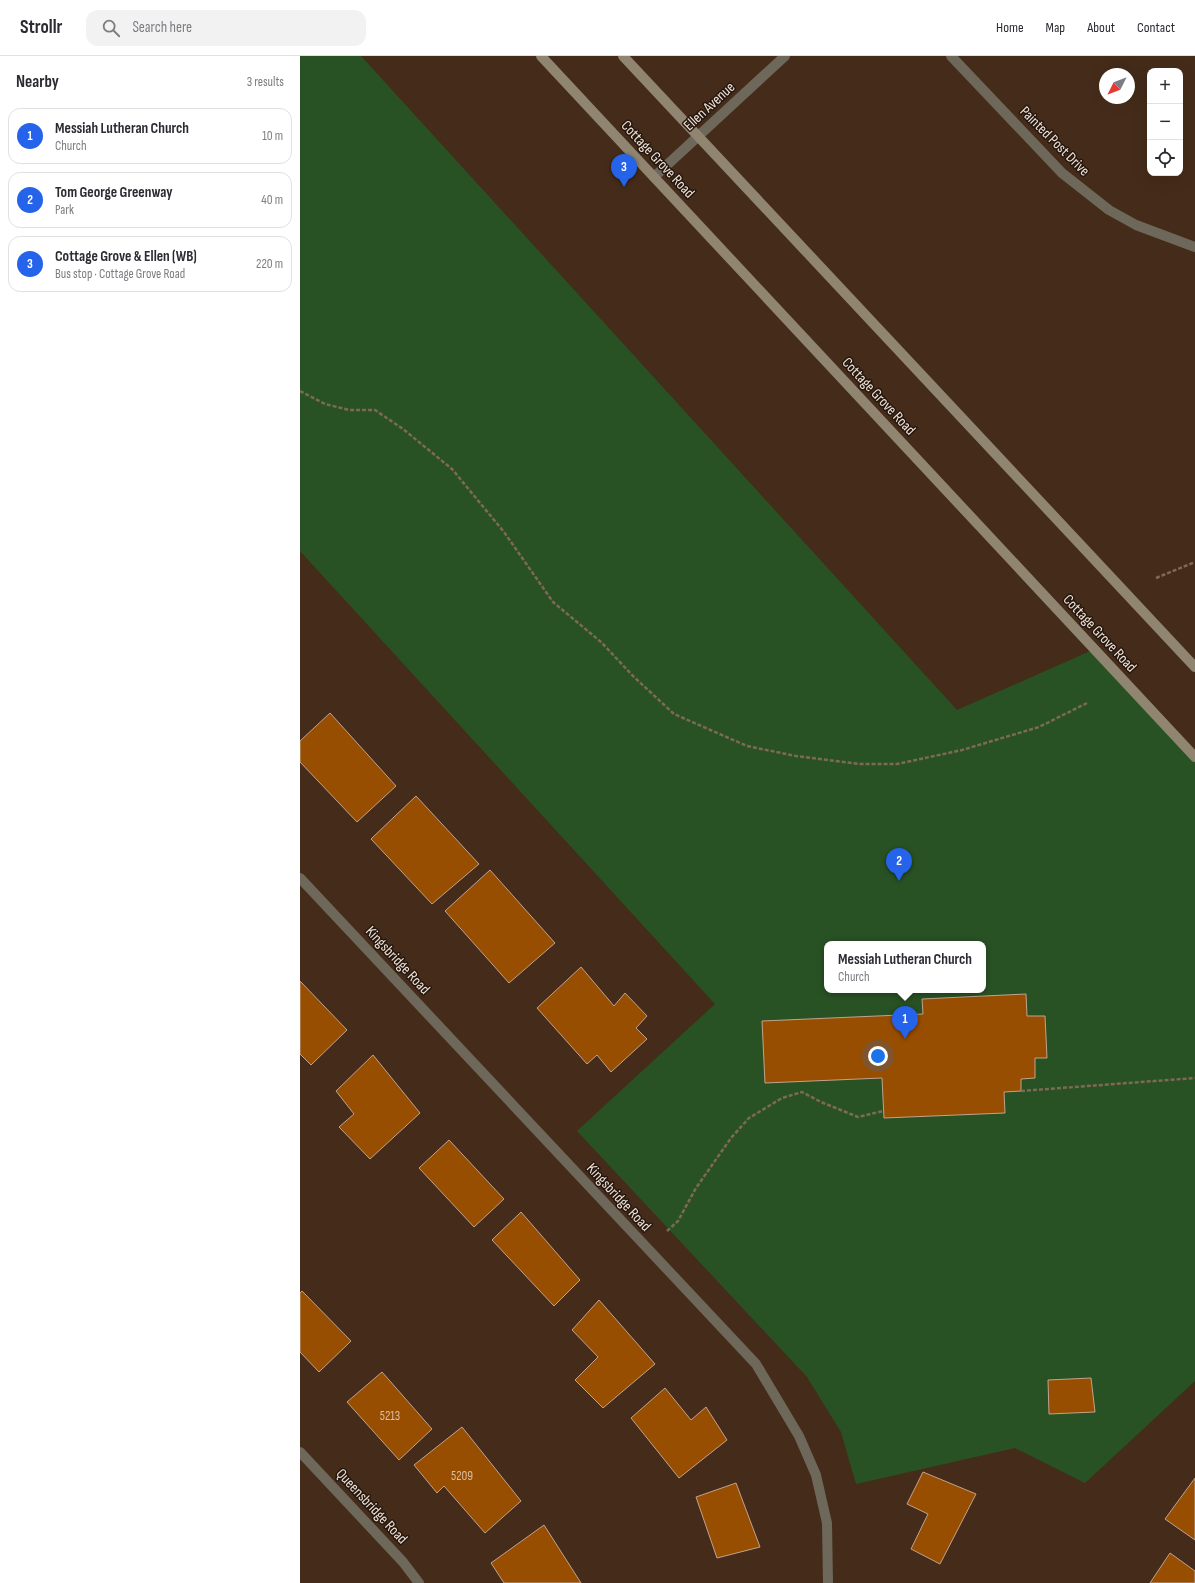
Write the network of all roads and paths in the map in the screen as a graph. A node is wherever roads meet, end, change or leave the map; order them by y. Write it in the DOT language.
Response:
graph roads {
  1 [pos="541,56"];
  2 [pos="623,56"];
  3 [pos="785,56"];
  4 [pos="952,56"];
  5 [pos="698,136"];
  6 [pos="654,177"];
  7 [pos="1195,247"];
  8 [pos="300,391"];
  9 [pos="1195,562"];
  10 [pos="1156,578"];
  11 [pos="1195,667"];
  12 [pos="1087,703"];
  13 [pos="1195,757"];
  14 [pos="300,878"];
  15 [pos="1195,1078"];
  16 [pos="1021,1091"];
  17 [pos="883,1111"];
  18 [pos="667,1231"];
  19 [pos="300,1452"];
  20 [pos="419,1583"];
  21 [pos="828,1583"];
  1 -- 6 [label="main road, Cottage Grove Road"];
  2 -- 5 [label="main road"];
  3 -- 5 [label="street, Ellen Avenue"];
  4 -- 7 [label="street, Painted Post Drive"];
  5 -- 6 [label="street, Ellen Avenue"];
  5 -- 11 [label="main road"];
  6 -- 13 [label="main road, Cottage Grove Road"];
  8 -- 12 [label="path"];
  9 -- 10 [label="path"];
  14 -- 21 [label="street, Kingsbridge Road"];
  15 -- 16 [label="path"];
  17 -- 18 [label="path"];
  19 -- 20 [label="street, Queensbridge Road"];
}
